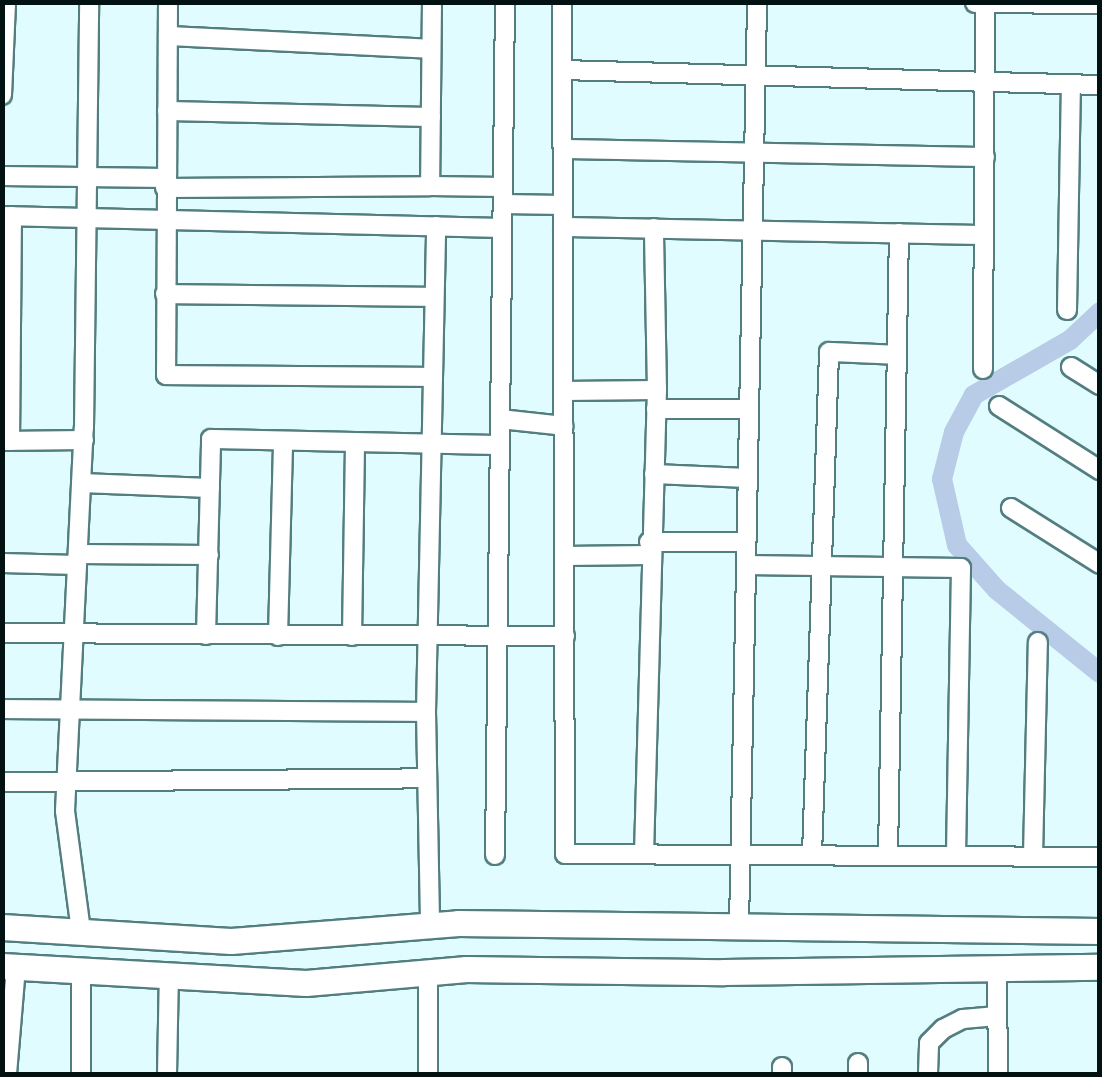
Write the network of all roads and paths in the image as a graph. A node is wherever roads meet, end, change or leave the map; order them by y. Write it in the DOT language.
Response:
graph roads {
  1 [pos="6,2"];
  2 [pos="89,2"];
  3 [pos="168,2"];
  4 [pos="432,2"];
  5 [pos="506,2"];
  6 [pos="562,2"];
  7 [pos="757,2"];
  8 [pos="975,2"];
  9 [pos="986,2"];
  10 [pos="1100,4"];
  11 [pos="168,36"];
  12 [pos="4,39"];
  13 [pos="431,49"];
  14 [pos="562,70"];
  15 [pos="755,76"];
  16 [pos="985,84"];
  17 [pos="1071,84"];
  18 [pos="1100,84"];
  19 [pos="2,95"];
  20 [pos="166,112"];
  21 [pos="430,117"];
  22 [pos="562,149"];
  23 [pos="754,152"];
  24 [pos="984,157"];
  25 [pos="2,176"];
  26 [pos="84,176"];
  27 [pos="165,183"];
  28 [pos="430,186"];
  29 [pos="503,195"];
  30 [pos="563,204"];
  31 [pos="8,216"];
  32 [pos="89,217"];
  33 [pos="165,218"];
  34 [pos="436,226"];
  35 [pos="563,227"];
  36 [pos="502,228"];
  37 [pos="654,228"];
  38 [pos="752,230"];
  39 [pos="899,234"];
  40 [pos="984,235"];
  41 [pos="7,286"];
  42 [pos="165,294"];
  43 [pos="434,297"];
  44 [pos="1068,310"];
  45 [pos="897,355"];
  46 [pos="7,360"];
  47 [pos="1071,367"];
  48 [pos="983,369"];
  49 [pos="433,377"];
  50 [pos="1100,385"];
  51 [pos="564,391"];
  52 [pos="656,400"];
  53 [pos="1000,406"];
  54 [pos="749,409"];
  55 [pos="500,419"];
  56 [pos="564,426"];
  57 [pos="84,440"];
  58 [pos="6,441"];
  59 [pos="283,441"];
  60 [pos="355,443"];
  61 [pos="431,445"];
  62 [pos="499,446"];
  63 [pos="1100,470"];
  64 [pos="654,474"];
  65 [pos="747,478"];
  66 [pos="82,483"];
  67 [pos="210,488"];
  68 [pos="1010,508"];
  69 [pos="746,542"];
  70 [pos="649,549"];
  71 [pos="209,555"];
  72 [pos="564,556"];
  73 [pos="77,559"];
  74 [pos="2,563"];
  75 [pos="1100,564"];
  76 [pos="746,565"];
  77 [pos="822,566"];
  78 [pos="893,567"];
  79 [pos="2,633"];
  80 [pos="73,634"];
  81 [pos="206,635"];
  82 [pos="278,636"];
  83 [pos="352,636"];
  84 [pos="564,636"];
  85 [pos="427,637"];
  86 [pos="497,638"];
  87 [pos="1038,642"];
  88 [pos="2,709"];
  89 [pos="70,710"];
  90 [pos="426,712"];
  91 [pos="427,778"];
  92 [pos="2,782"];
  93 [pos="66,782"];
  94 [pos="644,854"];
  95 [pos="741,854"];
  96 [pos="495,855"];
  97 [pos="812,855"];
  98 [pos="888,856"];
  99 [pos="956,856"];
  100 [pos="1033,856"];
  101 [pos="1100,856"];
  102 [pos="430,926"];
  103 [pos="740,926"];
  104 [pos="2,927"];
  105 [pos="82,931"];
  106 [pos="1086,931"];
  107 [pos="9,966"];
  108 [pos="1100,967"];
  109 [pos="81,968"];
  110 [pos="997,970"];
  111 [pos="428,972"];
  112 [pos="169,974"];
  113 [pos="998,1016"];
  114 [pos="7,1074"];
  115 [pos="80,1074"];
  116 [pos="168,1074"];
  117 [pos="428,1074"];
  118 [pos="928,1074"];
  119 [pos="998,1074"];
  1 -- 12 [label="street"];
  2 -- 26 [label="street"];
  3 -- 11 [label="street"];
  4 -- 13 [label="street"];
  5 -- 29 [label="street"];
  6 -- 14 [label="street"];
  7 -- 15 [label="street"];
  8 -- 9 [label="street"];
  9 -- 10 [label="street"];
  9 -- 16 [label="street"];
  11 -- 13 [label="street"];
  11 -- 20 [label="street"];
  12 -- 19 [label="street"];
  13 -- 21 [label="street"];
  14 -- 15 [label="street"];
  14 -- 22 [label="street"];
  15 -- 16 [label="street"];
  15 -- 23 [label="street"];
  16 -- 17 [label="street"];
  16 -- 24 [label="street"];
  17 -- 18 [label="street"];
  17 -- 44 [label="street"];
  20 -- 21 [label="street"];
  20 -- 27 [label="street"];
  21 -- 28 [label="street"];
  22 -- 23 [label="street"];
  22 -- 30 [label="street"];
  23 -- 24 [label="street"];
  23 -- 38 [label="street"];
  24 -- 40 [label="street"];
  25 -- 26 [label="street"];
  26 -- 27 [label="street"];
  26 -- 32 [label="street"];
  27 -- 28 [label="street"];
  27 -- 33 [label="street"];
  28 -- 29 [label="street"];
  29 -- 30 [label="street"];
  29 -- 36 [label="street"];
  30 -- 35 [label="street"];
  31 -- 32 [label="street"];
  31 -- 41 [label="street"];
  32 -- 33 [label="street"];
  32 -- 57 [label="street"];
  33 -- 34 [label="street"];
  33 -- 42 [label="street"];
  34 -- 36 [label="street"];
  34 -- 43 [label="street"];
  35 -- 37 [label="street"];
  35 -- 51 [label="street"];
  36 -- 55 [label="street"];
  37 -- 38 [label="street"];
  37 -- 52 [label="street"];
  38 -- 39 [label="street"];
  38 -- 54 [label="street"];
  39 -- 40 [label="street"];
  39 -- 45 [label="street"];
  40 -- 48 [label="street"];
  41 -- 46 [label="street"];
  42 -- 43 [label="street"];
  42 -- 49 [label="street"];
  43 -- 49 [label="street"];
  45 -- 77 [label="street"];
  45 -- 78 [label="street"];
  46 -- 58 [label="street"];
  47 -- 50 [label="street"];
  49 -- 61 [label="street"];
  51 -- 52 [label="street"];
  51 -- 56 [label="street"];
  52 -- 54 [label="street"];
  52 -- 64 [label="street"];
  53 -- 63 [label="street"];
  54 -- 65 [label="street"];
  55 -- 56 [label="street"];
  55 -- 62 [label="street"];
  56 -- 72 [label="street"];
  57 -- 58 [label="street"];
  57 -- 66 [label="street"];
  59 -- 60 [label="street"];
  59 -- 67 [label="street"];
  59 -- 82 [label="street"];
  60 -- 61 [label="street"];
  60 -- 83 [label="street"];
  61 -- 62 [label="street"];
  61 -- 85 [label="street"];
  62 -- 86 [label="street"];
  64 -- 65 [label="street"];
  64 -- 70 [label="street"];
  65 -- 69 [label="street"];
  66 -- 67 [label="street"];
  66 -- 73 [label="street"];
  67 -- 71 [label="street"];
  68 -- 75 [label="street"];
  69 -- 70 [label="street"];
  69 -- 76 [label="street"];
  70 -- 72 [label="street"];
  70 -- 94 [label="street"];
  71 -- 73 [label="street"];
  71 -- 81 [label="street"];
  72 -- 84 [label="street"];
  73 -- 74 [label="street"];
  73 -- 80 [label="street"];
  76 -- 77 [label="street"];
  76 -- 95 [label="street"];
  77 -- 78 [label="street"];
  77 -- 97 [label="street"];
  78 -- 98 [label="street"];
  78 -- 99 [label="street"];
  79 -- 80 [label="street"];
  80 -- 81 [label="street"];
  80 -- 89 [label="street"];
  81 -- 82 [label="street"];
  82 -- 83 [label="street"];
  83 -- 85 [label="street"];
  84 -- 86 [label="street"];
  84 -- 94 [label="street"];
  85 -- 86 [label="street"];
  85 -- 90 [label="street"];
  86 -- 96 [label="street"];
  87 -- 100 [label="street"];
  88 -- 89 [label="street"];
  89 -- 90 [label="street"];
  89 -- 93 [label="street"];
  90 -- 91 [label="street"];
  91 -- 93 [label="street"];
  91 -- 102 [label="street"];
  92 -- 93 [label="street"];
  93 -- 105 [label="street"];
  94 -- 95 [label="street"];
  95 -- 97 [label="street"];
  95 -- 103 [label="street"];
  97 -- 98 [label="street"];
  98 -- 99 [label="street"];
  99 -- 100 [label="street"];
  100 -- 101 [label="street"];
  102 -- 103 [label="main road"];
  102 -- 105 [label="main road"];
  103 -- 106 [label="main road"];
  104 -- 105 [label="main road"];
  107 -- 109 [label="main road"];
  107 -- 114 [label="street"];
  108 -- 110 [label="main road"];
  109 -- 112 [label="main road"];
  109 -- 115 [label="street"];
  110 -- 111 [label="main road"];
  110 -- 113 [label="street"];
  111 -- 112 [label="main road"];
  111 -- 117 [label="street"];
  112 -- 116 [label="street"];
  113 -- 118 [label="street"];
  113 -- 119 [label="street"];
}
